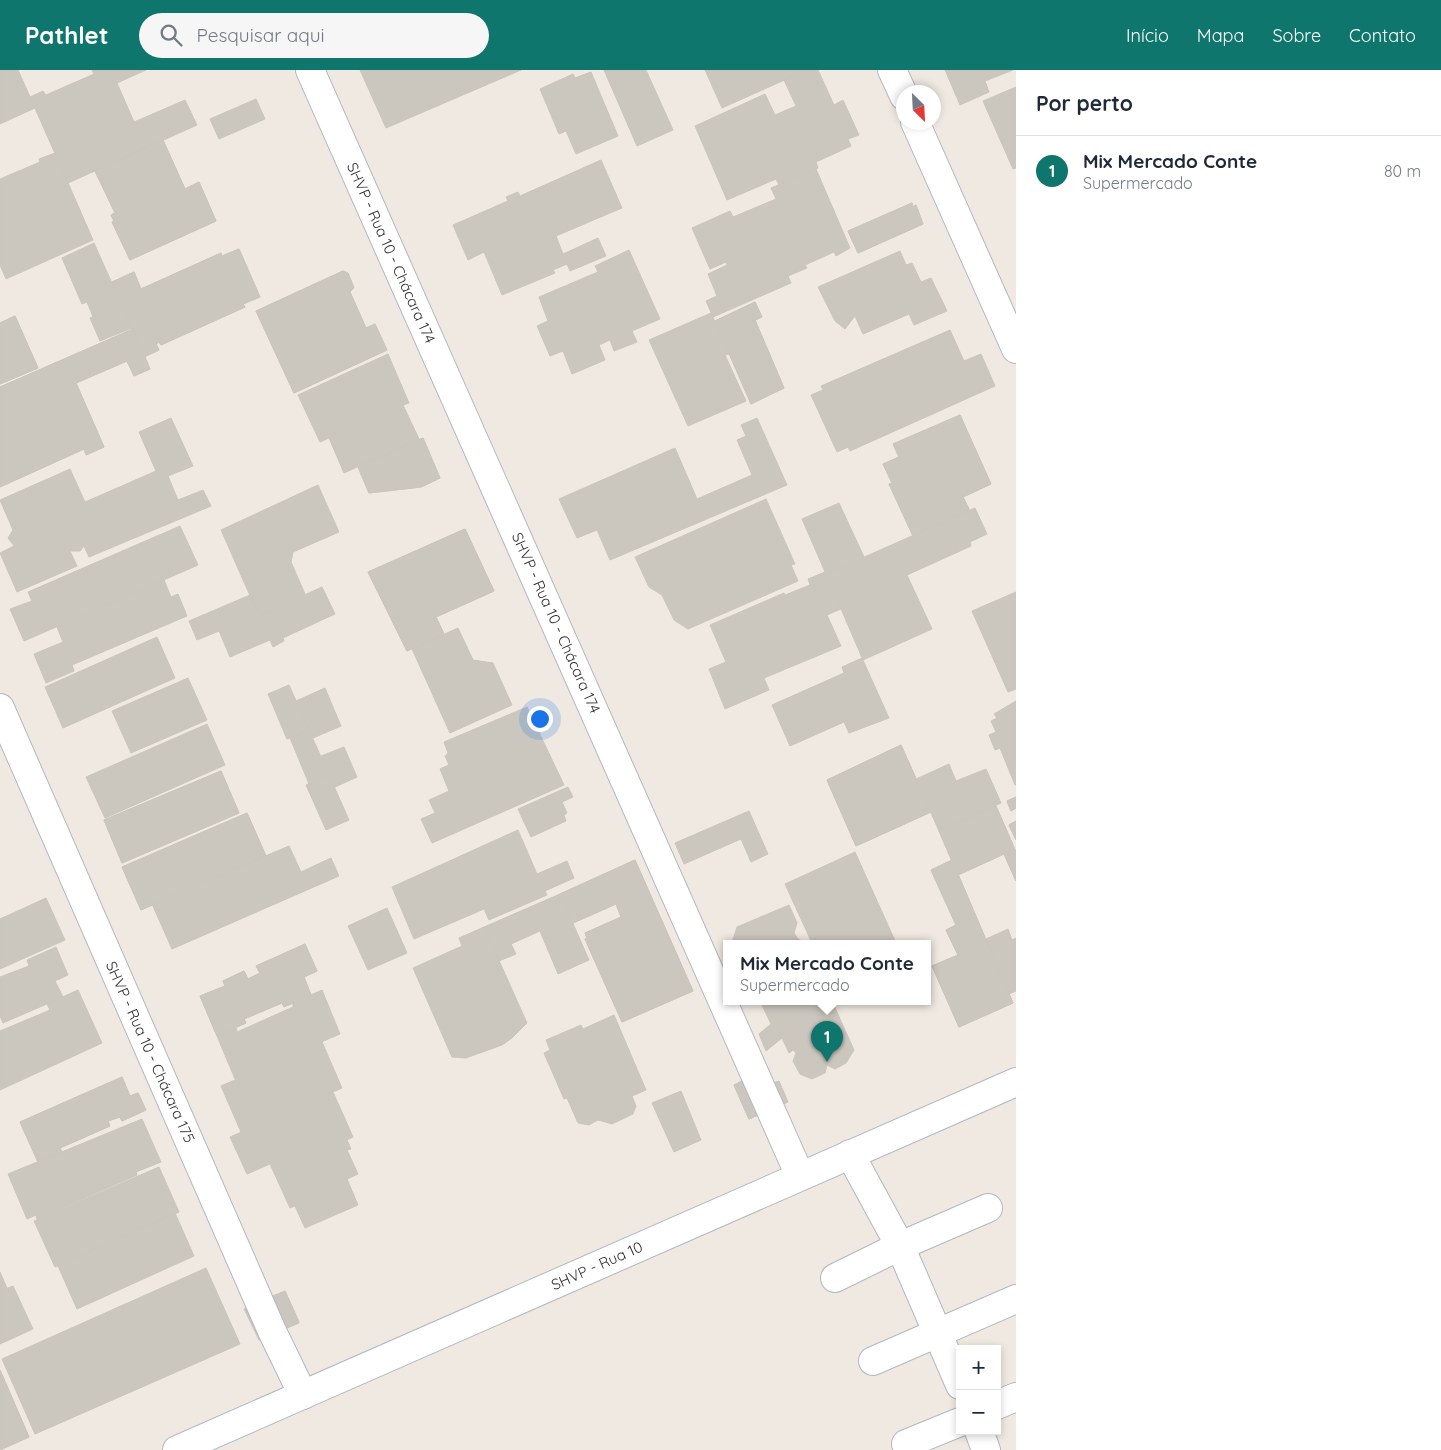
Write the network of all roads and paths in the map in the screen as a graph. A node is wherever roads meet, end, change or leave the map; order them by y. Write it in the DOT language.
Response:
graph roads {
  1 [pos="310,70"];
  2 [pos="892,70"];
  3 [pos="899,85"];
  4 [pos="919,130"];
  5 [pos="1016,349"];
  6 [pos="0,708"];
  7 [pos="723,1002"];
  8 [pos="724,1005"];
  9 [pos="1013,1091"];
  10 [pos="850,1154"];
  11 [pos="800,1176"];
  12 [pos="988,1208"];
  13 [pos="900,1246"];
  14 [pos="836,1278"];
  15 [pos="1016,1300"];
  16 [pos="937,1333"];
  17 [pos="873,1361"];
  18 [pos="956,1377"];
  19 [pos="303,1395"];
  20 [pos="1016,1397"];
  21 [pos="1001,1403"];
  22 [pos="956,1424"];
  23 [pos="980,1435"];
  24 [pos="906,1444"];
  25 [pos="177,1450"];
  26 [pos="986,1450"];
  1 -- 7 [label="street, SHVP - Rua 10 - Chácara 174"];
  2 -- 3 [label="street"];
  4 -- 5 [label="street"];
  6 -- 19 [label="street, SHVP - Rua 10 - Chácara 175"];
  8 -- 11 [label="street, SHVP - Rua 10 - Chácara 174"];
  9 -- 10 [label="street, SHVP - Rua 10"];
  10 -- 11 [label="street, SHVP - Rua 10"];
  10 -- 13 [label="street"];
  11 -- 19 [label="street, SHVP - Rua 10"];
  12 -- 13 [label="street"];
  13 -- 14 [label="street"];
  13 -- 16 [label="street"];
  15 -- 16 [label="street"];
  16 -- 17 [label="street"];
  16 -- 18 [label="street"];
  19 -- 25 [label="street, SHVP - Rua 10"];
  20 -- 21 [label="street"];
  22 -- 24 [label="street"];
  23 -- 26 [label="street"];
}
